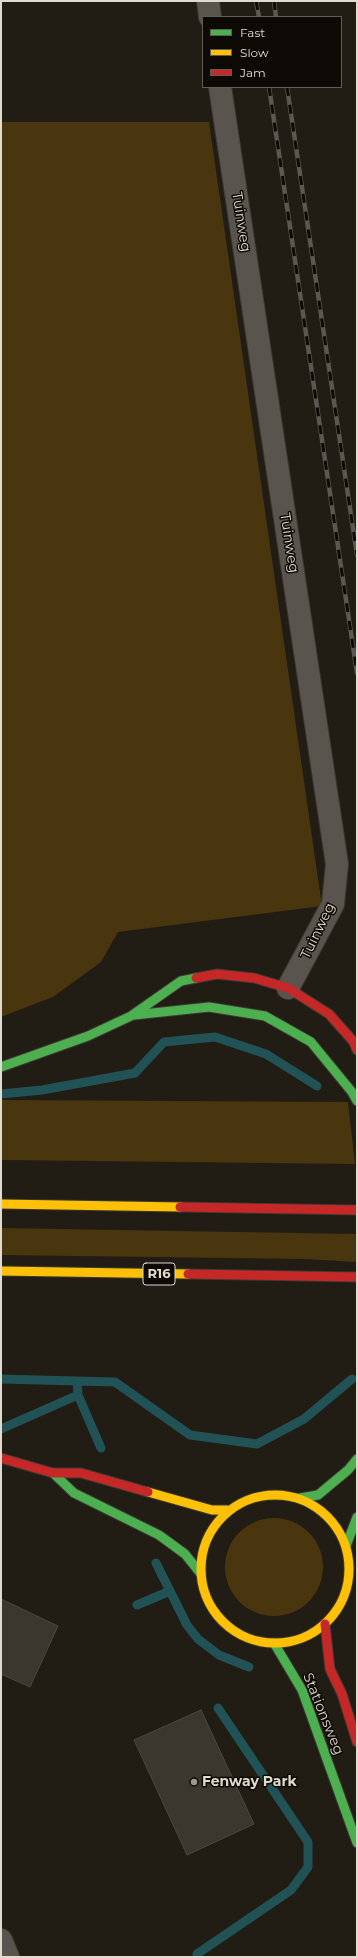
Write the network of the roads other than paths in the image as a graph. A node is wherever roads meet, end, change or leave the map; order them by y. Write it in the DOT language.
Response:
graph roads {
  1 [pos="208,1"];
  2 [pos="210,16"];
  3 [pos="220,88"];
  4 [pos="288,988"];
  5 [pos="131,1016"];
  6 [pos="357,1050"];
  7 [pos="1,1067"];
  8 [pos="357,1101"];
  9 [pos="1,1204"];
  10 [pos="357,1210"];
  11 [pos="1,1271"];
  12 [pos="357,1277"];
  13 [pos="1,1458"];
  14 [pos="357,1459"];
  15 [pos="52,1473"];
  16 [pos="300,1498"];
  17 [pos="227,1510"];
  18 [pos="357,1517"];
  19 [pos="346,1546"];
  20 [pos="200,1574"];
  21 [pos="324,1624"];
  22 [pos="274,1643"];
  23 [pos="357,1742"];
  24 [pos="357,1843"];
  25 [pos="1,1940"];
  26 [pos="8,1957"];
  1 -- 2 [label="street"];
  3 -- 4 [label="street, Tuinweg"];
  4 -- 5 [label="main road"];
  4 -- 6 [label="main road"];
  5 -- 7 [label="main road"];
  5 -- 8 [label="main road"];
  9 -- 10 [label="main road"];
  11 -- 12 [label="main road, R16"];
  13 -- 15 [label="main road"];
  14 -- 16 [label="main road"];
  15 -- 17 [label="main road"];
  15 -- 20 [label="main road"];
  16 -- 17 [label="main road"];
  16 -- 19 [label="main road"];
  17 -- 20 [label="main road"];
  18 -- 19 [label="main road"];
  19 -- 21 [label="main road"];
  20 -- 22 [label="main road"];
  21 -- 22 [label="main road"];
  21 -- 23 [label="main road, Stationsweg"];
  22 -- 24 [label="main road, Stationsweg"];
  25 -- 26 [label="street"];
}
